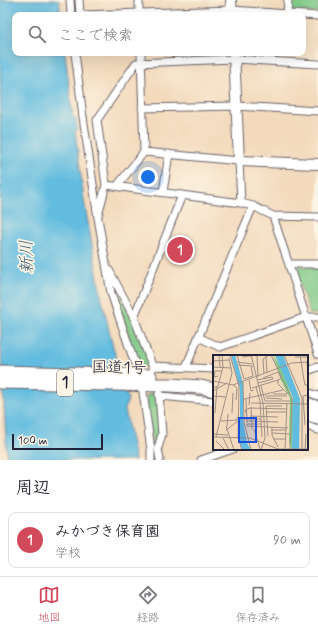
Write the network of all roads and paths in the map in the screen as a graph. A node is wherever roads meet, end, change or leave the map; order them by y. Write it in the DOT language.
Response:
graph roads {
  1 [pos="70,0"];
  2 [pos="79,0"];
  3 [pos="139,0"];
  4 [pos="288,0"];
  5 [pos="232,8"];
  6 [pos="71,12"];
  7 [pos="80,12"];
  8 [pos="139,12"];
  9 [pos="170,12"];
  10 [pos="269,12"];
  11 [pos="287,12"];
  12 [pos="306,15"];
  13 [pos="318,16"];
  14 [pos="75,56"];
  15 [pos="141,56"];
  16 [pos="234,56"];
  17 [pos="141,62"];
  18 [pos="318,64"];
  19 [pos="236,106"];
  20 [pos="142,108"];
  21 [pos="318,111"];
  22 [pos="144,152"];
  23 [pos="169,154"];
  24 [pos="239,161"];
  25 [pos="318,164"];
  26 [pos="106,184"];
  27 [pos="117,186"];
  28 [pos="163,192"];
  29 [pos="182,195"];
  30 [pos="241,203"];
  31 [pos="253,206"];
  32 [pos="273,216"];
  33 [pos="318,217"];
  34 [pos="98,218"];
  35 [pos="105,261"];
  36 [pos="289,264"];
  37 [pos="318,264"];
  38 [pos="134,317"];
  39 [pos="306,317"];
  40 [pos="318,317"];
  41 [pos="198,337"];
  42 [pos="318,354"];
  43 [pos="186,367"];
  44 [pos="318,367"];
  45 [pos="213,369"];
  46 [pos="308,371"];
  47 [pos="0,372"];
  48 [pos="134,380"];
  49 [pos="213,381"];
  50 [pos="0,382"];
  51 [pos="213,390"];
  52 [pos="308,392"];
  53 [pos="318,396"];
  54 [pos="213,401"];
  55 [pos="308,404"];
  56 [pos="318,408"];
  57 [pos="308,414"];
  58 [pos="318,418"];
  59 [pos="308,426"];
  60 [pos="318,430"];
  61 [pos="230,450"];
  62 [pos="151,460"];
  63 [pos="160,460"];
  64 [pos="201,460"];
  1 -- 6 [label="street"];
  2 -- 7 [label="street"];
  3 -- 8 [label="street"];
  4 -- 11 [label="street"];
  5 -- 9 [label="street"];
  5 -- 10 [label="street"];
  12 -- 13 [label="street"];
  14 -- 34 [label="street"];
  15 -- 17 [label="street"];
  16 -- 17 [label="street"];
  16 -- 18 [label="street"];
  16 -- 19 [label="street"];
  17 -- 20 [label="street"];
  17 -- 26 [label="street"];
  19 -- 20 [label="street"];
  19 -- 21 [label="street"];
  19 -- 24 [label="street"];
  20 -- 22 [label="street"];
  22 -- 23 [label="street"];
  22 -- 27 [label="street"];
  23 -- 24 [label="street"];
  23 -- 28 [label="street"];
  24 -- 25 [label="street"];
  24 -- 30 [label="street"];
  26 -- 27 [label="street"];
  26 -- 34 [label="street"];
  27 -- 28 [label="street"];
  28 -- 29 [label="street"];
  29 -- 30 [label="street"];
  29 -- 38 [label="street"];
  30 -- 31 [label="street"];
  31 -- 32 [label="street"];
  31 -- 41 [label="street"];
  32 -- 33 [label="street"];
  32 -- 36 [label="street"];
  34 -- 35 [label="street"];
  35 -- 38 [label="street"];
  35 -- 48 [label="street"];
  36 -- 37 [label="street"];
  36 -- 39 [label="street"];
  38 -- 43 [label="street"];
  39 -- 40 [label="street"];
  39 -- 41 [label="street"];
  39 -- 42 [label="street"];
  41 -- 43 [label="street"];
  43 -- 45 [label="street"];
  44 -- 46 [label="street"];
  47 -- 48 [label="highway, 国道1号 / 1"];
  48 -- 49 [label="highway, 国道1号 / 1"];
  48 -- 50 [label="highway, 国道1号 / 1"];
  48 -- 51 [label="highway, 国道1号 / 1"];
  48 -- 62 [label="street"];
  52 -- 53 [label="street"];
  54 -- 63 [label="street"];
  55 -- 56 [label="highway"];
  57 -- 58 [label="highway"];
  59 -- 60 [label="street"];
  61 -- 64 [label="street"];
}
